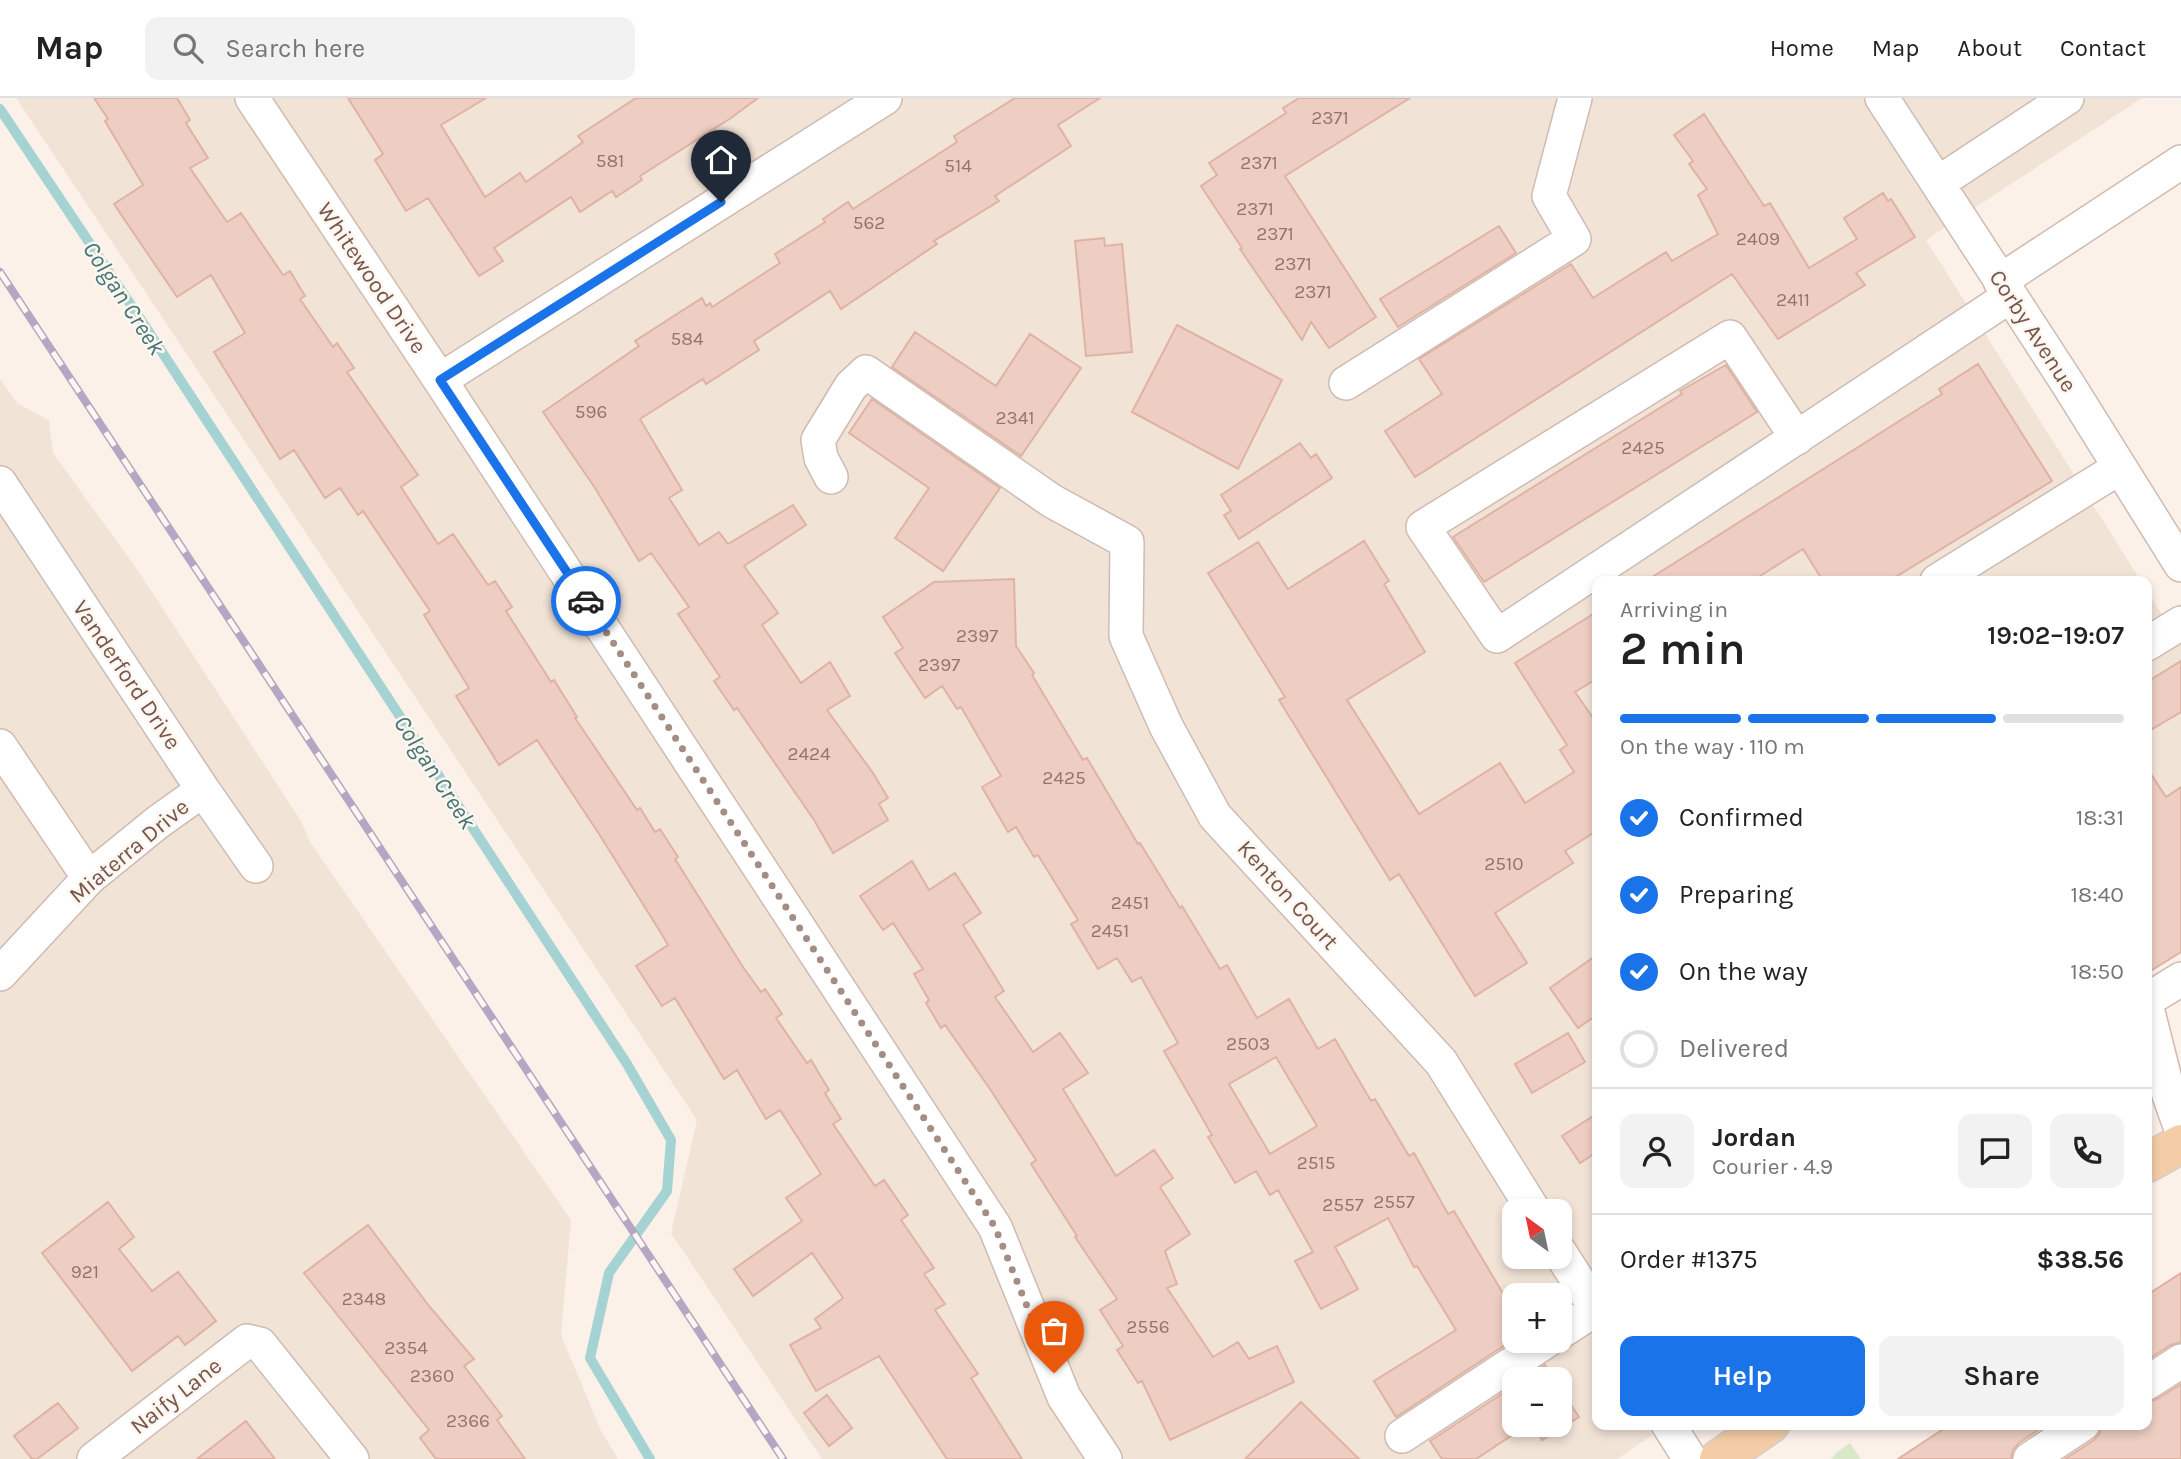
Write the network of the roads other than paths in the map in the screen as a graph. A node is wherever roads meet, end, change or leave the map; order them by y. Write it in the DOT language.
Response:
graph roads {
  1 [pos="251,98"];
  2 [pos="885,98"];
  3 [pos="1575,98"];
  4 [pos="1882,98"];
  5 [pos="2067,98"];
  6 [pos="2181,162"];
  7 [pos="1938,183"];
  8 [pos="2005,288"];
  9 [pos="440,380"];
  10 [pos="1346,383"];
  11 [pos="1797,438"];
  12 [pos="2119,468"];
  13 [pos="831,477"];
  14 [pos="0,484"];
  15 [pos="2181,565"];
  16 [pos="1945,576"];
  17 [pos="2181,623"];
  18 [pos="2152,641"];
  19 [pos="0,747"];
  20 [pos="203,790"];
  21 [pos="257,866"];
  22 [pos="89,878"];
  23 [pos="0,974"];
  24 [pos="2181,979"];
  25 [pos="2152,997"];
  26 [pos="2152,1028"];
  27 [pos="2181,1129"];
  28 [pos="2181,1144"];
  29 [pos="2152,1160"];
  30 [pos="1527,1199"];
  31 [pos="1570,1269"];
  32 [pos="1592,1303"];
  33 [pos="1592,1314"];
  34 [pos="1572,1325"];
  35 [pos="1528,1353"];
  36 [pos="2181,1361"];
  37 [pos="2152,1380"];
  38 [pos="1672,1430"];
  39 [pos="1761,1430"];
  40 [pos="2074,1430"];
  41 [pos="1402,1436"];
  42 [pos="94,1459"];
  43 [pos="352,1459"];
  44 [pos="1105,1459"];
  45 [pos="1690,1459"];
  46 [pos="1719,1459"];
  47 [pos="2030,1459"];
  1 -- 9 [label="street, Whitewood Drive"];
  2 -- 9 [label="street"];
  3 -- 10 [label="street"];
  4 -- 7 [label="street, Corby Avenue"];
  5 -- 7 [label="street"];
  6 -- 8 [label="street"];
  7 -- 8 [label="street, Corby Avenue"];
  8 -- 11 [label="street"];
  8 -- 12 [label="street, Corby Avenue"];
  9 -- 44 [label="street, Whitewood Drive"];
  11 -- 11 [label="street"];
  12 -- 15 [label="street, Corby Avenue"];
  12 -- 16 [label="street"];
  13 -- 30 [label="street, Kenton Court"];
  14 -- 20 [label="street, Vanderford Drive"];
  17 -- 18 [label="street"];
  19 -- 22 [label="street"];
  20 -- 21 [label="street, Vanderford Drive"];
  20 -- 22 [label="street, Miaterra Drive"];
  22 -- 23 [label="street, Miaterra Drive"];
  24 -- 25 [label="street"];
  26 -- 27 [label="street"];
  28 -- 29 [label="main road"];
  31 -- 32 [label="street"];
  33 -- 34 [label="street"];
  35 -- 41 [label="street"];
  36 -- 37 [label="street"];
  38 -- 45 [label="street"];
  39 -- 46 [label="main road"];
  40 -- 47 [label="street"];
  42 -- 43 [label="street, Naify Lane"];
}
